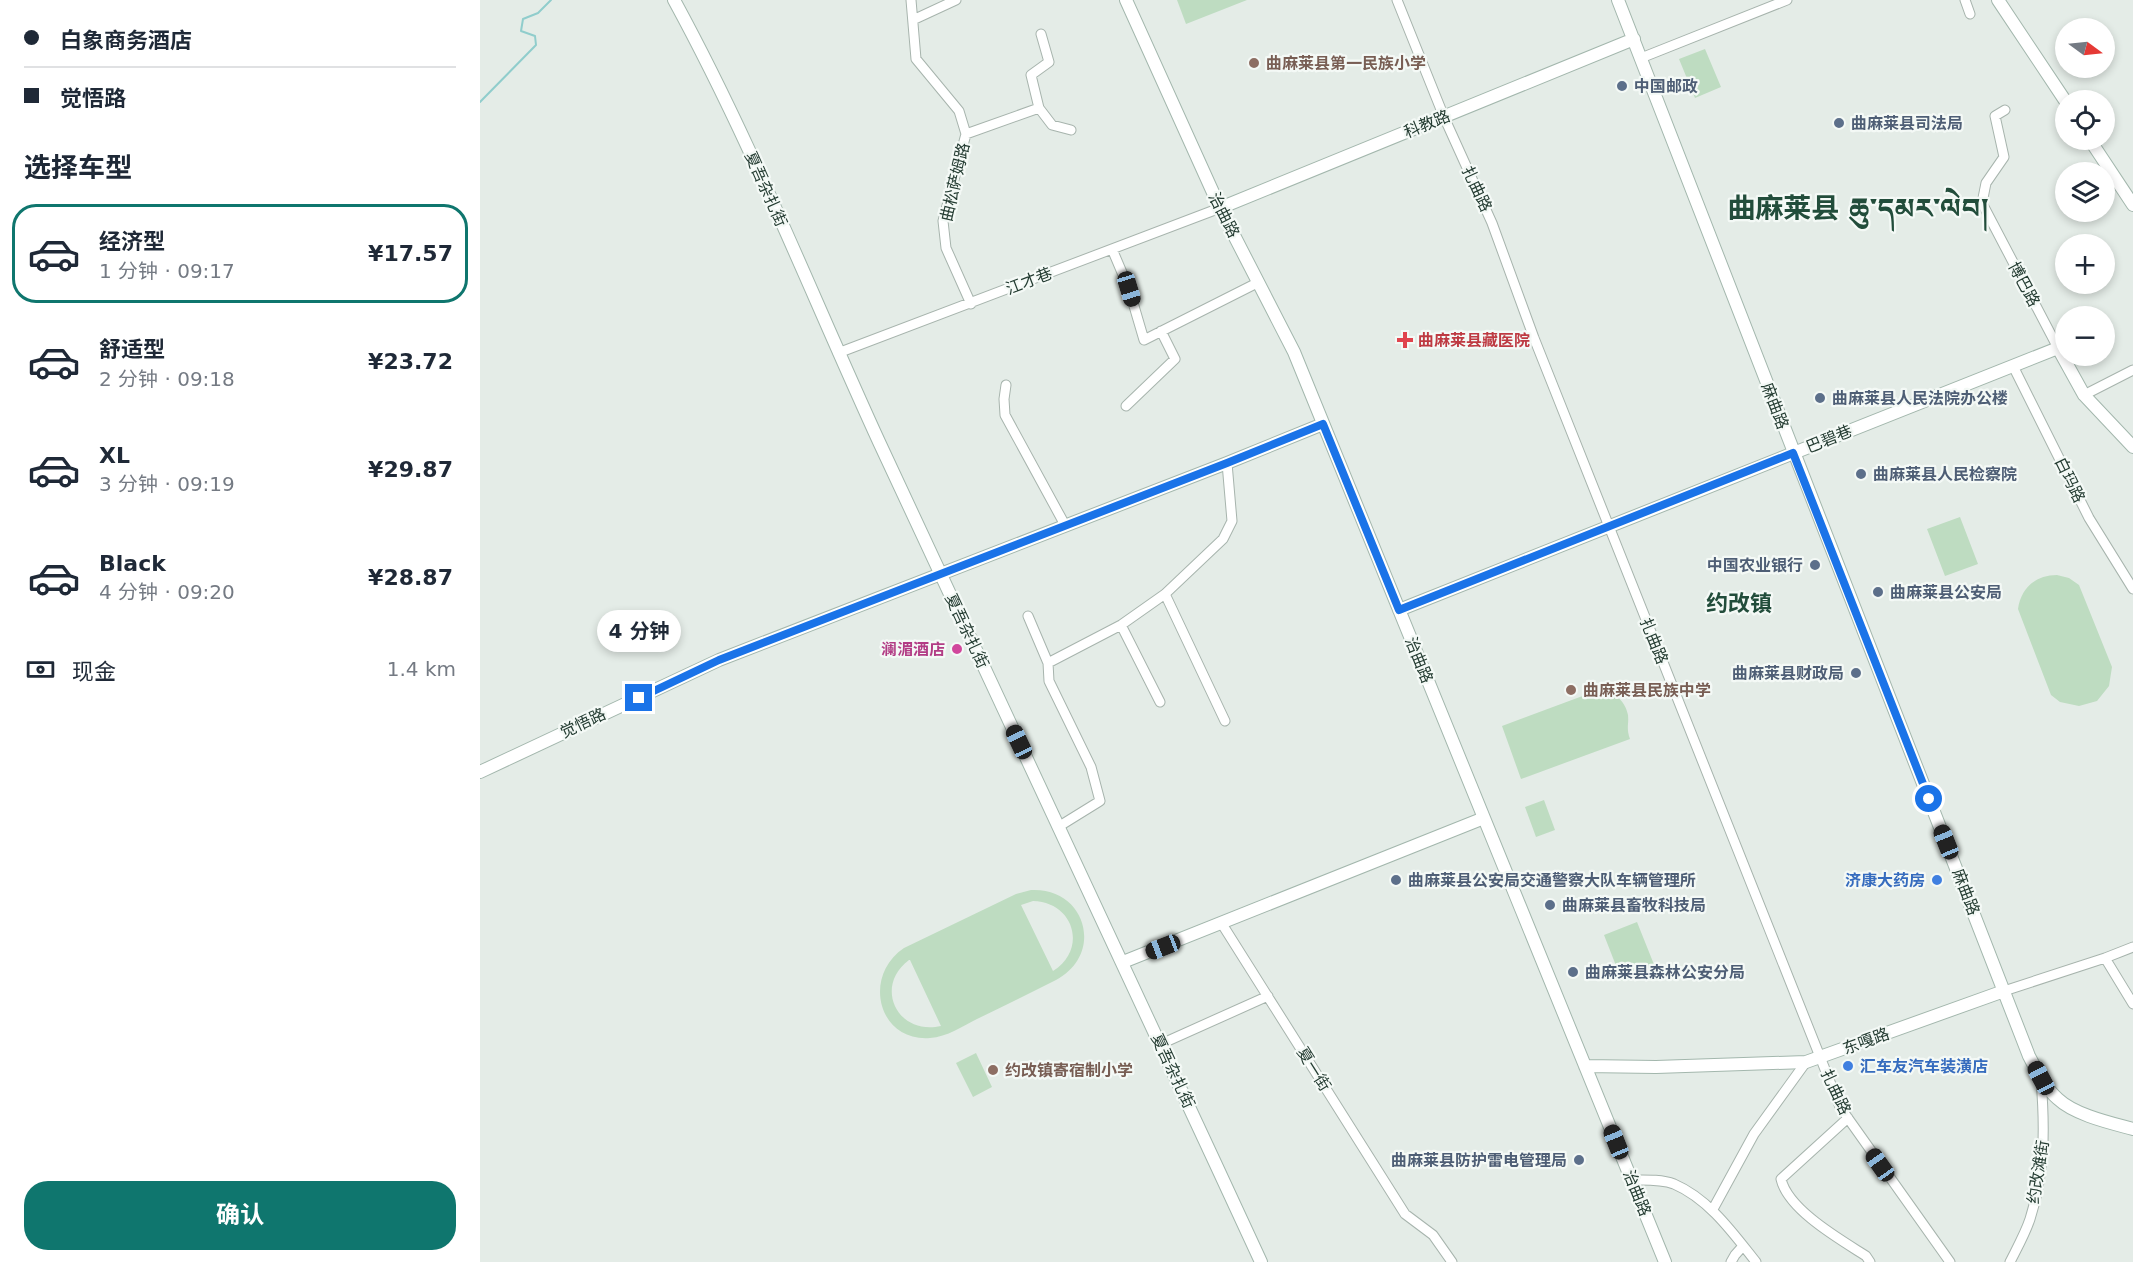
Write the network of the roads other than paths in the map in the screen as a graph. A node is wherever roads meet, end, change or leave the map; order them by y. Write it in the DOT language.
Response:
graph roads {
  1 [pos="674,0"];
  2 [pos="911,0"];
  3 [pos="956,0"];
  4 [pos="1126,0"];
  5 [pos="1397,0"];
  6 [pos="1618,0"];
  7 [pos="1787,0"];
  8 [pos="1965,0"];
  9 [pos="1998,0"];
  10 [pos="1970,14"];
  11 [pos="915,19"];
  12 [pos="1041,34"];
  13 [pos="1634,39"];
  14 [pos="1641,58"];
  15 [pos="2058,90"];
  16 [pos="1039,108"];
  17 [pos="2005,110"];
  18 [pos="1444,117"];
  19 [pos="1071,130"];
  20 [pos="966,134"];
  21 [pos="2097,150"];
  22 [pos="2133,205"];
  23 [pos="1220,208"];
  24 [pos="1112,249"];
  25 [pos="1259,282"];
  26 [pos="971,304"];
  27 [pos="1161,331"];
  28 [pos="2055,342"];
  29 [pos="2055,349"];
  30 [pos="838,353"];
  31 [pos="2013,366"];
  32 [pos="2068,366"];
  33 [pos="2133,370"];
  34 [pos="1006,385"];
  35 [pos="2084,395"];
  36 [pos="1126,406"];
  37 [pos="1323,424"];
  38 [pos="2133,447"];
  39 [pos="1793,453"];
  40 [pos="1227,463"];
  41 [pos="1065,525"];
  42 [pos="1609,528"];
  43 [pos="941,573"];
  44 [pos="2133,589"];
  45 [pos="1165,594"];
  46 [pos="1399,610"];
  47 [pos="1028,616"];
  48 [pos="1122,626"];
  49 [pos="1048,663"];
  50 [pos="1160,702"];
  51 [pos="1225,721"];
  52 [pos="480,772"];
  53 [pos="1484,818"];
  54 [pos="1058,827"];
  55 [pos="1222,924"];
  56 [pos="2133,947"];
  57 [pos="2105,958"];
  58 [pos="1123,962"];
  59 [pos="2004,991"];
  60 [pos="1268,996"];
  61 [pos="2133,1004"];
  62 [pos="1161,1044"];
  63 [pos="1820,1058"];
  64 [pos="1806,1062"];
  65 [pos="1586,1066"];
  66 [pos="2041,1078"];
  67 [pos="1848,1118"];
  68 [pos="2133,1129"];
  69 [pos="1631,1180"];
  70 [pos="1713,1209"];
  71 [pos="1743,1246"];
  72 [pos="1261,1262"];
  73 [pos="1452,1262"];
  74 [pos="1665,1262"];
  75 [pos="1731,1262"];
  76 [pos="1756,1262"];
  77 [pos="1870,1262"];
  78 [pos="1950,1262"];
  79 [pos="2010,1262"];
  1 -- 30 [label="main road, 夏吾杂扎街"];
  2 -- 20 [label="street, 曲松萨姆路"];
  3 -- 11 [label="street"];
  4 -- 23 [label="main road, 治曲路"];
  5 -- 18 [label="street, 扎曲路"];
  6 -- 13 [label="main road, 麻曲路"];
  7 -- 14 [label="street"];
  8 -- 10 [label="street"];
  9 -- 15 [label="main road"];
  12 -- 16 [label="street"];
  13 -- 14 [label="main road, 麻曲路"];
  13 -- 18 [label="main road, 科教路"];
  14 -- 39 [label="main road, 麻曲路"];
  16 -- 19 [label="street"];
  16 -- 20 [label="street"];
  17 -- 28 [label="street, 博巴路"];
  18 -- 23 [label="main road, 科教路"];
  18 -- 42 [label="street, 扎曲路"];
  20 -- 26 [label="street, 曲松萨姆路"];
  21 -- 22 [label="main road"];
  23 -- 24 [label="street, 江才巷"];
  23 -- 25 [label="main road, 治曲路"];
  24 -- 26 [label="street, 江才巷"];
  24 -- 27 [label="street"];
  25 -- 27 [label="street"];
  25 -- 37 [label="main road, 治曲路"];
  26 -- 30 [label="street, 江才巷"];
  27 -- 36 [label="street"];
  29 -- 31 [label="main road, 巴碧巷"];
  30 -- 43 [label="main road, 夏吾杂扎街"];
  31 -- 39 [label="main road, 巴碧巷"];
  31 -- 44 [label="street, 白玛路"];
  32 -- 35 [label="main road, 博巴路"];
  33 -- 35 [label="street"];
  34 -- 41 [label="street"];
  35 -- 38 [label="main road, 博巴路"];
  37 -- 40 [label="main road, 觉悟路"];
  37 -- 46 [label="main road, 治曲路"];
  39 -- 42 [label="main road, 巴碧巷"];
  39 -- 59 [label="main road, 麻曲路"];
  40 -- 41 [label="main road, 觉悟路"];
  40 -- 45 [label="street"];
  41 -- 43 [label="main road, 觉悟路"];
  42 -- 46 [label="main road, 巴碧巷"];
  42 -- 63 [label="street, 扎曲路"];
  43 -- 52 [label="main road, 觉悟路"];
  43 -- 54 [label="main road, 夏吾杂扎街"];
  45 -- 48 [label="street"];
  45 -- 51 [label="street"];
  46 -- 53 [label="main road, 治曲路"];
  47 -- 49 [label="street"];
  48 -- 49 [label="street"];
  48 -- 50 [label="street"];
  49 -- 54 [label="street"];
  53 -- 55 [label="main road"];
  53 -- 65 [label="main road, 治曲路"];
  54 -- 58 [label="main road, 夏吾杂扎街"];
  55 -- 58 [label="main road"];
  55 -- 60 [label="street, 夏一街"];
  56 -- 57 [label="street, 东嘎路"];
  57 -- 59 [label="street, 东嘎路"];
  57 -- 61 [label="street"];
  58 -- 62 [label="main road, 夏吾杂扎街"];
  59 -- 63 [label="main road, 东嘎路"];
  59 -- 66 [label="main road, 麻曲路"];
  60 -- 62 [label="street"];
  60 -- 73 [label="street, 夏一街"];
  62 -- 72 [label="main road, 夏吾杂扎街"];
  63 -- 64 [label="main road, 东嘎路"];
  63 -- 67 [label="street, 扎曲路"];
  64 -- 65 [label="main road, 东嘎路"];
  64 -- 70 [label="street"];
  65 -- 69 [label="main road, 治曲路"];
  66 -- 68 [label="main road, 麻曲路"];
  66 -- 79 [label="street, 约改滩街"];
  67 -- 77 [label="street"];
  67 -- 78 [label="street, 扎曲路"];
  69 -- 70 [label="street"];
  69 -- 74 [label="main road, 治曲路"];
  70 -- 71 [label="street"];
  71 -- 75 [label="street"];
  71 -- 76 [label="street"];
}
